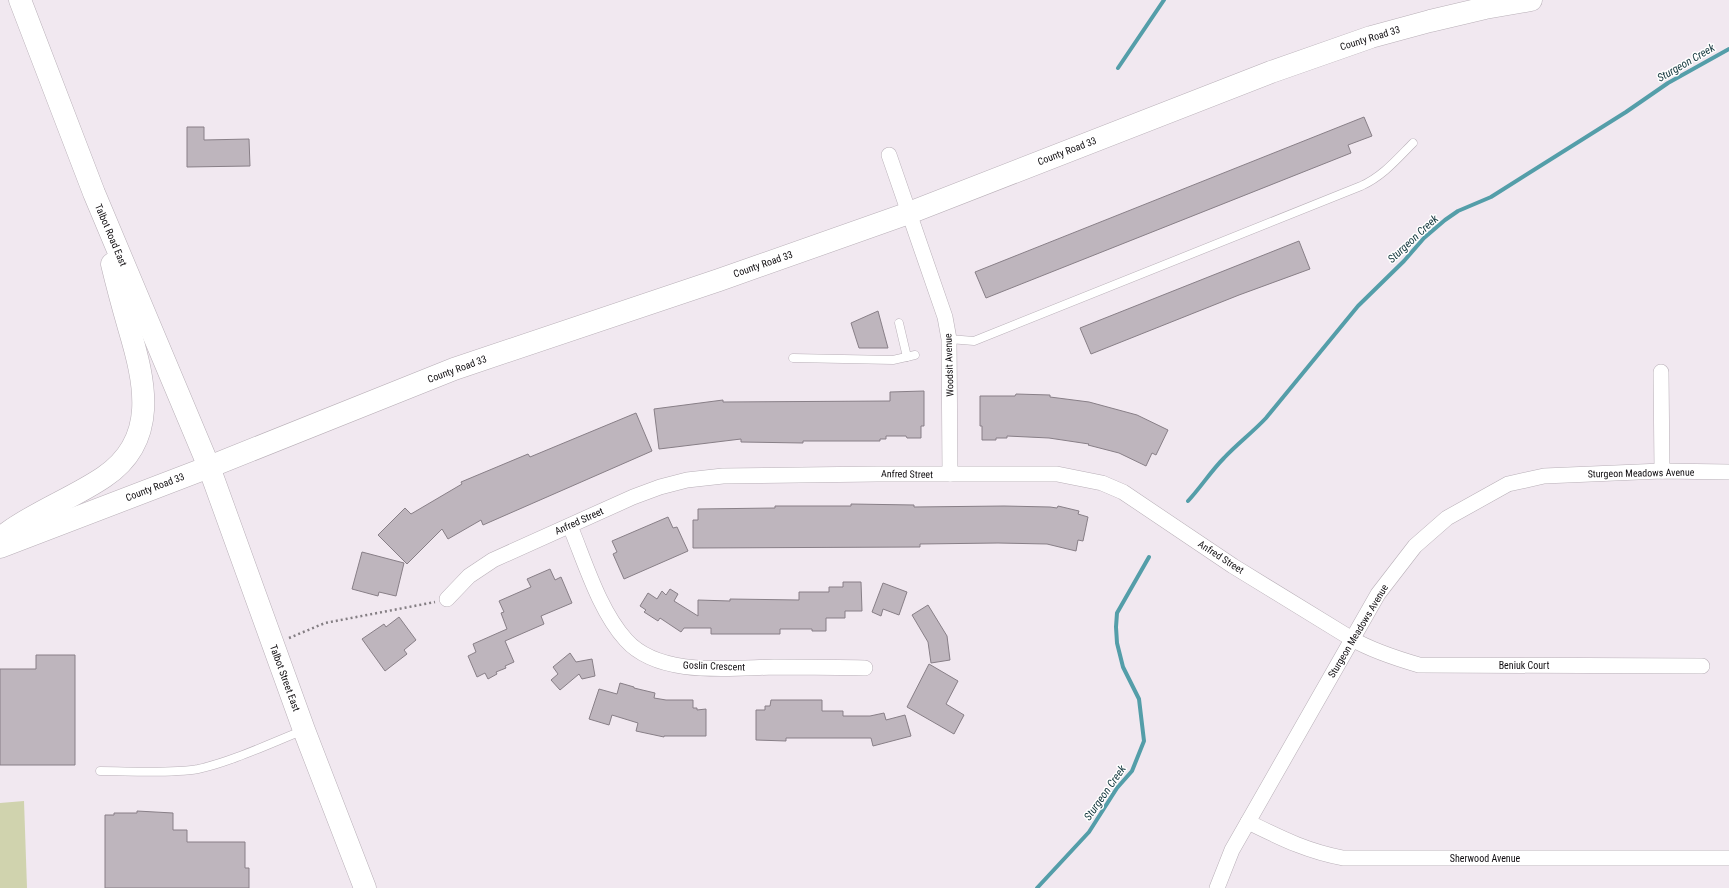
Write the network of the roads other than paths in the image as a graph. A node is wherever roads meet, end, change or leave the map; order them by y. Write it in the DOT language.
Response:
graph roads {
  1 [pos="20,0"];
  2 [pos="1531,0"];
  3 [pos="1413,143"];
  4 [pos="889,155"];
  5 [pos="94,193"];
  6 [pos="909,213"];
  7 [pos="899,323"];
  8 [pos="949,338"];
  9 [pos="793,358"];
  10 [pos="1661,372"];
  11 [pos="209,467"];
  12 [pos="1662,471"];
  13 [pos="1729,472"];
  14 [pos="950,474"];
  15 [pos="570,526"];
  16 [pos="0,538"];
  17 [pos="0,546"];
  18 [pos="447,599"];
  19 [pos="1352,639"];
  20 [pos="1702,666"];
  21 [pos="865,668"];
  22 [pos="304,730"];
  23 [pos="100,771"];
  24 [pos="1248,822"];
  25 [pos="1729,858"];
  26 [pos="365,888"];
  27 [pos="1217,888"];
  1 -- 5 [label="main road, Talbot Road East"];
  2 -- 6 [label="main road, County Road 33"];
  3 -- 8 [label="lane"];
  4 -- 6 [label="street, Woodsit Avenue"];
  5 -- 11 [label="main road, Talbot Road East"];
  5 -- 16 [label="main road"];
  6 -- 8 [label="street, Woodsit Avenue"];
  6 -- 11 [label="main road, County Road 33"];
  7 -- 9 [label="lane"];
  8 -- 14 [label="street, Woodsit Avenue"];
  10 -- 12 [label="street"];
  11 -- 17 [label="main road, County Road 33"];
  11 -- 22 [label="main road, Talbot Street East"];
  12 -- 13 [label="street, Sturgeon Meadows Avenue"];
  12 -- 19 [label="street, Sturgeon Meadows Avenue"];
  14 -- 15 [label="street, Anfred Street"];
  14 -- 19 [label="street, Anfred Street"];
  15 -- 18 [label="street, Anfred Street"];
  15 -- 21 [label="street, Goslin Crescent"];
  19 -- 20 [label="street, Beniuk Court"];
  19 -- 24 [label="street, Sturgeon Meadows Avenue"];
  22 -- 23 [label="lane"];
  22 -- 26 [label="main road, Talbot Street East"];
  24 -- 25 [label="street, Sherwood Avenue"];
  24 -- 27 [label="street, Sturgeon Meadows Avenue"];
}
